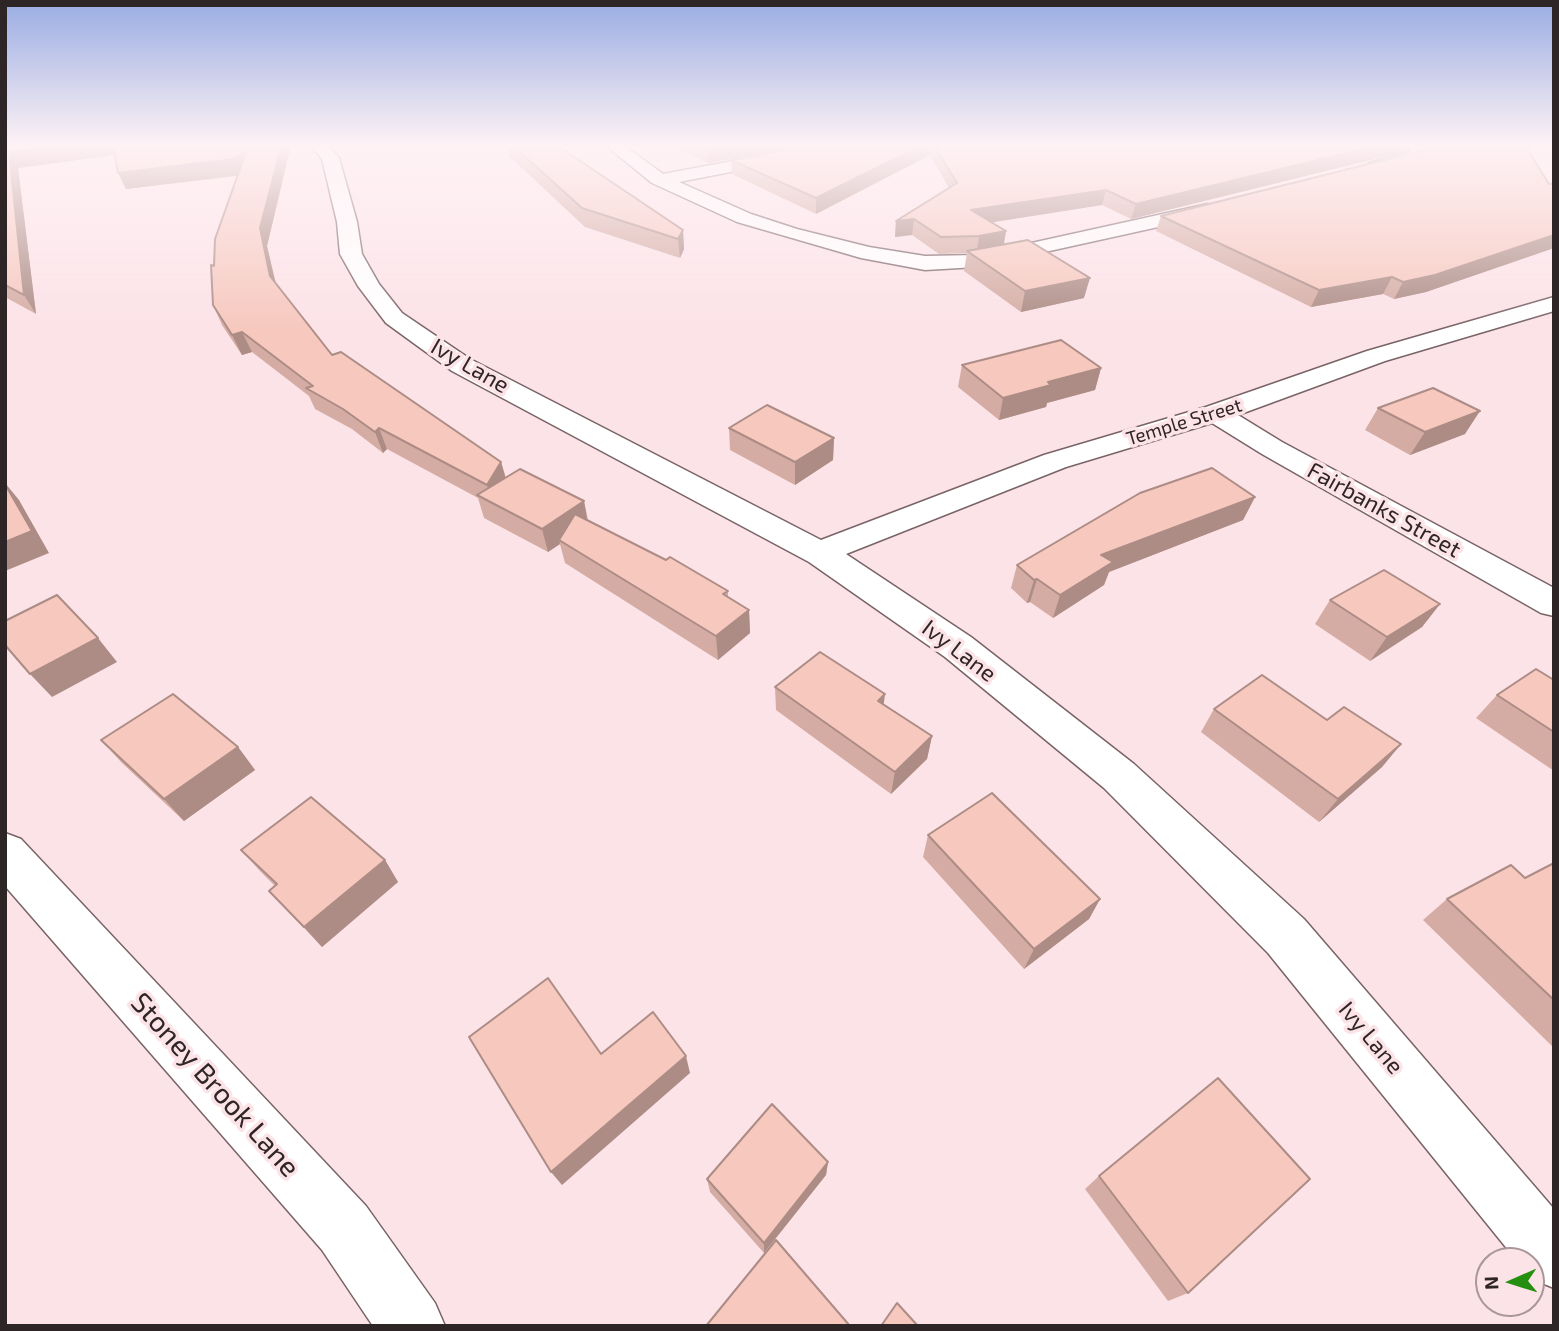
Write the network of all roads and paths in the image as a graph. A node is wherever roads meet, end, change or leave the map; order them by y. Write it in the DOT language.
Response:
graph roads {
  1 [pos="343,206"];
  2 [pos="716,206"];
  3 [pos="1226,206"];
  4 [pos="1554,304"];
  5 [pos="1515,316"];
  6 [pos="1554,332"];
  7 [pos="1216,413"];
  8 [pos="818,552"];
  9 [pos="1554,604"];
  10 [pos="5,853"];
  11 [pos="1554,1257"];
  12 [pos="412,1326"];
  1 -- 8 [label="street, Ivy Lane"];
  2 -- 3 [label="street"];
  4 -- 5 [label="street, Temple Street"];
  5 -- 6 [label="street"];
  5 -- 7 [label="street, Temple Street"];
  7 -- 8 [label="street, Temple Street"];
  7 -- 9 [label="street, Fairbanks Street"];
  8 -- 11 [label="street, Ivy Lane"];
  10 -- 12 [label="street, Stoney Brook Lane"];
}
